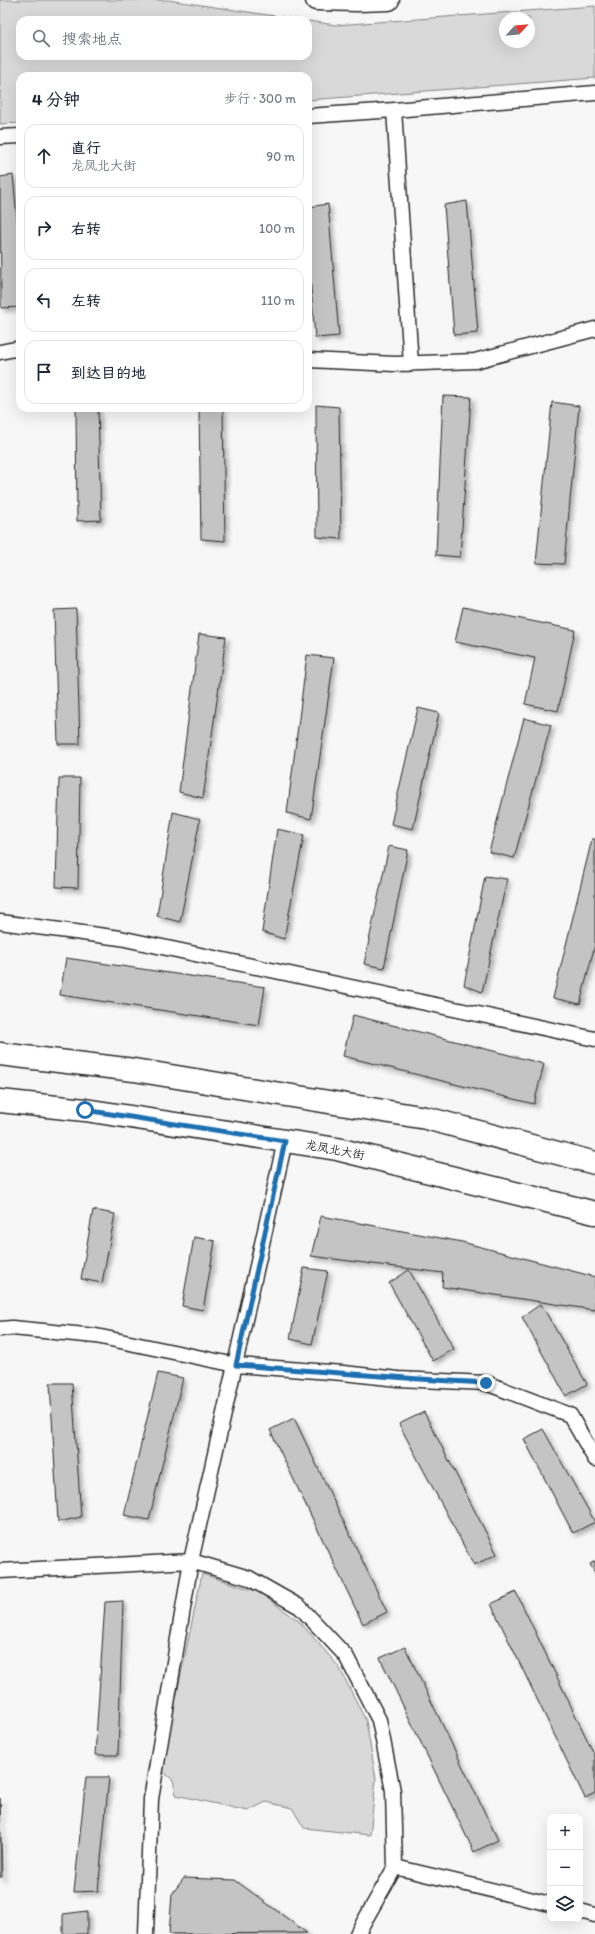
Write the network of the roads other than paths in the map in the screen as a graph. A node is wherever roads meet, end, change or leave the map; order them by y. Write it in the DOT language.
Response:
graph roads {
  1 [pos="316,0"];
  2 [pos="389,0"];
  3 [pos="595,93"];
  4 [pos="394,110"];
  5 [pos="312,116"];
  6 [pos="16,136"];
  7 [pos="0,137"];
  8 [pos="595,329"];
  9 [pos="16,349"];
  10 [pos="0,352"];
  11 [pos="312,360"];
  12 [pos="411,364"];
  13 [pos="0,922"];
  14 [pos="595,1039"];
  15 [pos="0,1054"];
  16 [pos="0,1101"];
  17 [pos="285,1141"];
  18 [pos="595,1163"];
  19 [pos="595,1213"];
  20 [pos="0,1329"];
  21 [pos="236,1365"];
  22 [pos="595,1459"];
  23 [pos="191,1561"];
  24 [pos="0,1570"];
  25 [pos="395,1867"];
  26 [pos="547,1903"];
  27 [pos="583,1912"];
  28 [pos="595,1914"];
  29 [pos="146,1934"];
  30 [pos="357,1934"];
  1 -- 2 [label="main road"];
  3 -- 4 [label="street"];
  4 -- 5 [label="street"];
  4 -- 12 [label="street"];
  6 -- 7 [label="street"];
  8 -- 12 [label="street"];
  9 -- 10 [label="street"];
  11 -- 12 [label="street"];
  13 -- 14 [label="street"];
  15 -- 18 [label="main road"];
  16 -- 17 [label="main road, 龙凤北大街"];
  17 -- 19 [label="main road, 龙凤北大街"];
  17 -- 21 [label="street"];
  20 -- 21 [label="street"];
  21 -- 22 [label="street"];
  21 -- 23 [label="street"];
  23 -- 24 [label="street"];
  23 -- 25 [label="street"];
  23 -- 29 [label="street"];
  25 -- 26 [label="street"];
  25 -- 30 [label="street"];
  27 -- 28 [label="street"];
}
